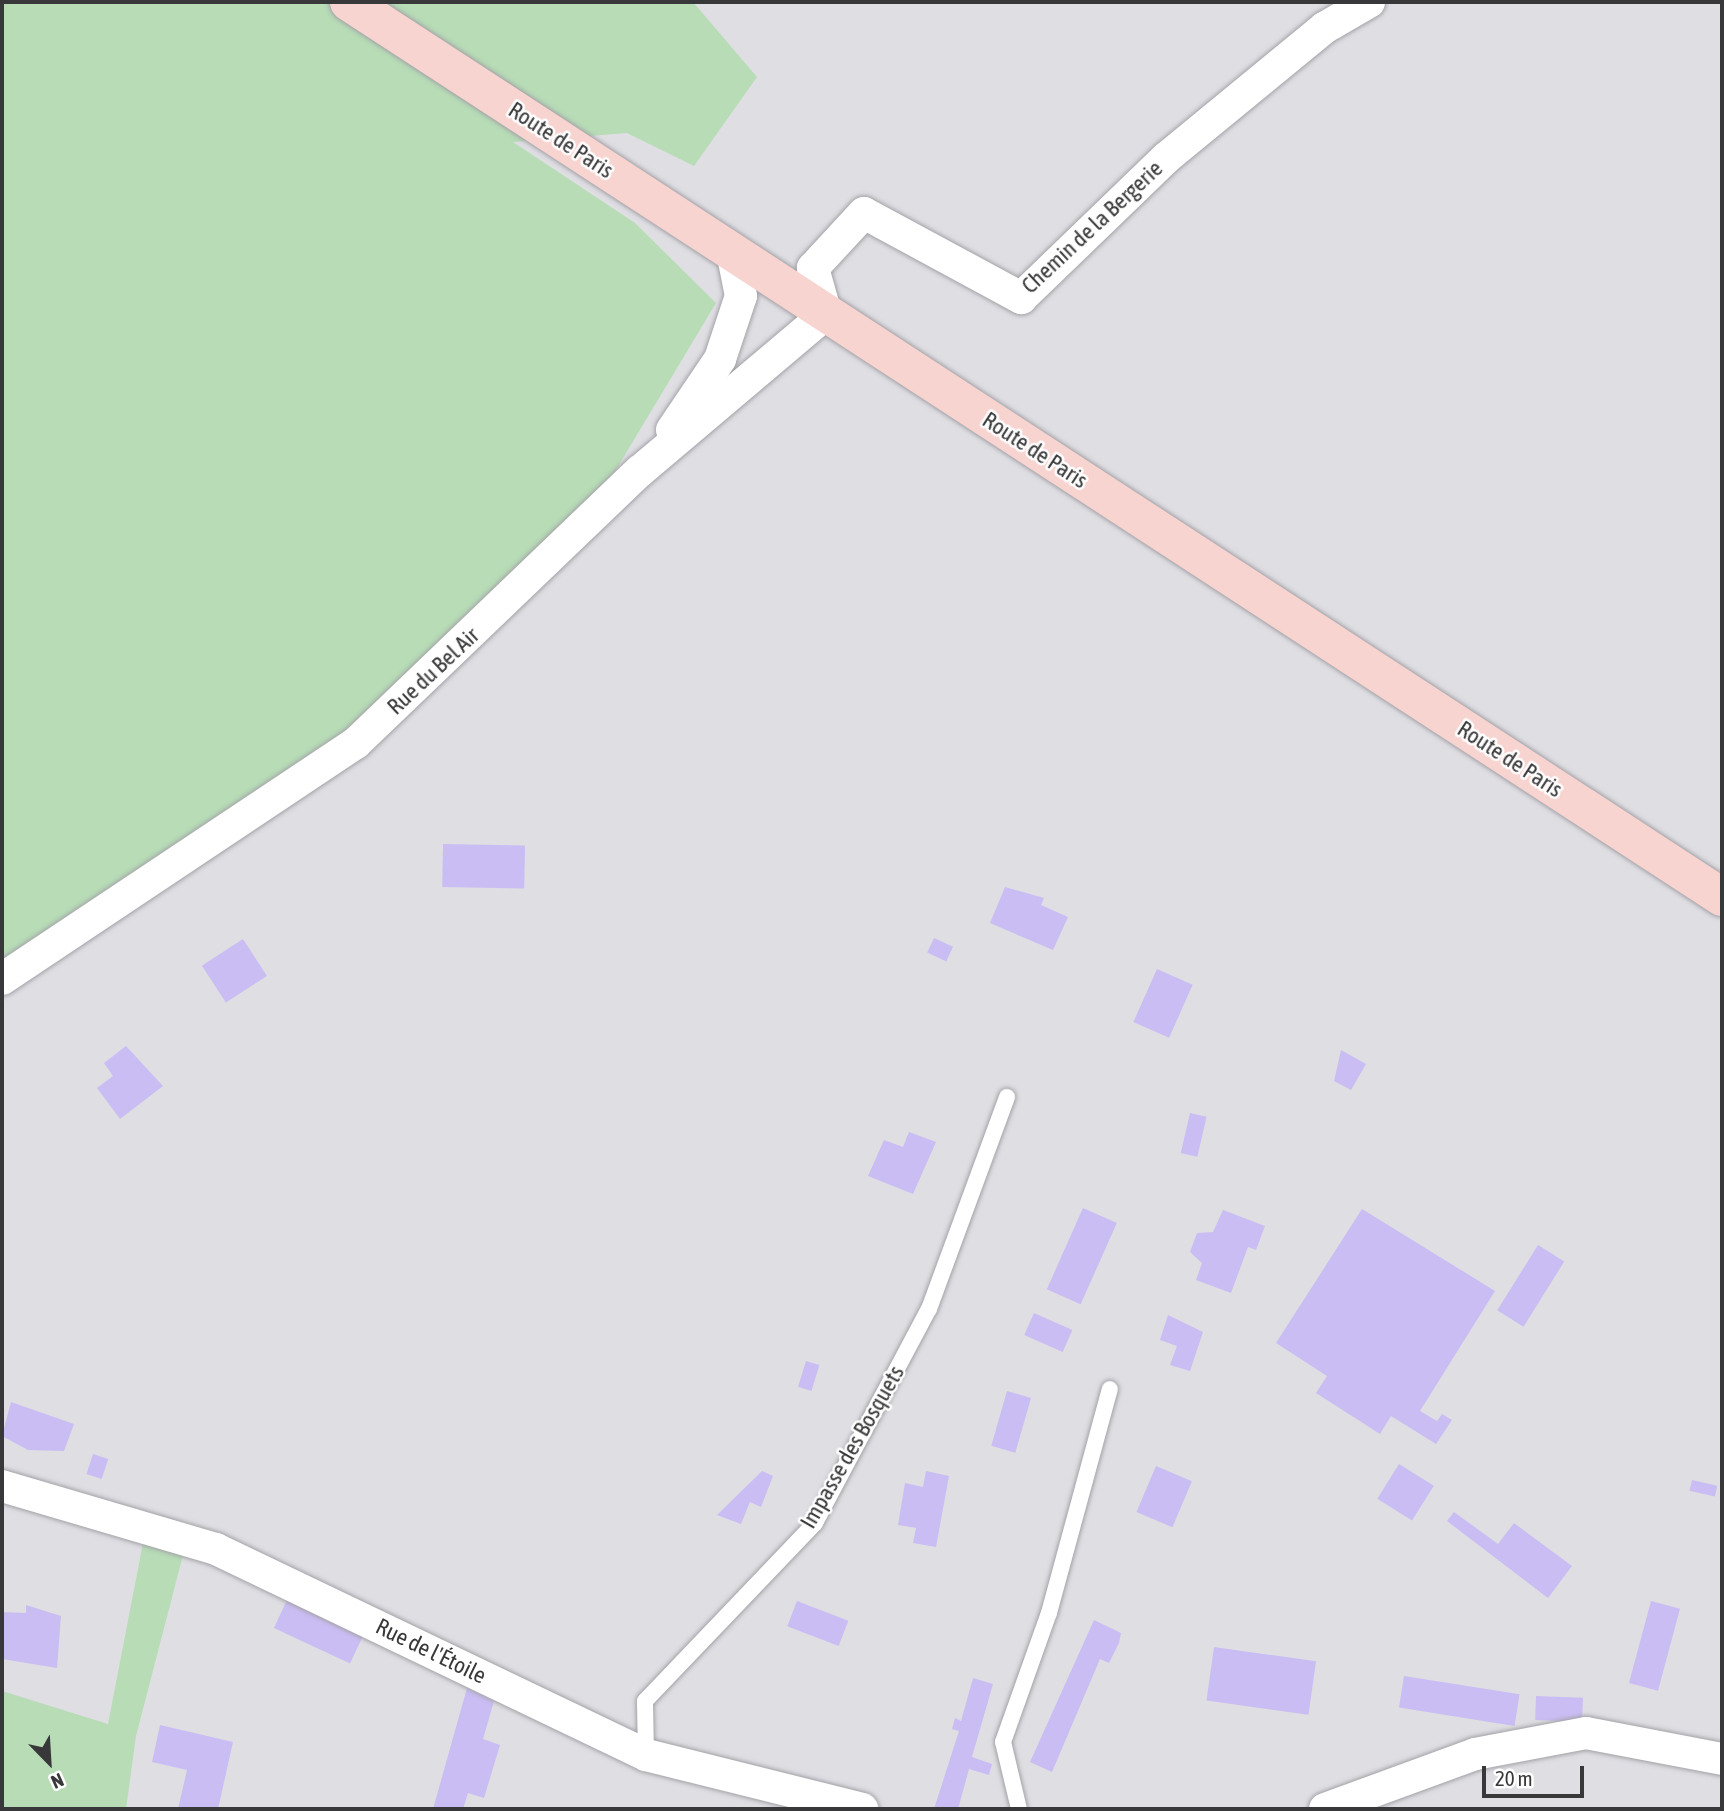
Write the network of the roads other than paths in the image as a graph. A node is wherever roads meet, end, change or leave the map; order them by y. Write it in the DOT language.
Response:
graph roads {
  1 [pos="349,2"];
  2 [pos="1369,2"];
  3 [pos="732,251"];
  4 [pos="826,314"];
  5 [pos="640,471"];
  6 [pos="1722,897"];
  7 [pos="2,979"];
  8 [pos="1007,1097"];
  9 [pos="1110,1388"];
  10 [pos="2,1486"];
  11 [pos="646,1755"];
  12 [pos="1722,1759"];
  13 [pos="862,1809"];
  14 [pos="1019,1809"];
  15 [pos="1325,1809"];
  1 -- 3 [label="main road, Route de Paris"];
  2 -- 4 [label="street, Chemin de la Bergerie"];
  3 -- 4 [label="main road, Route de Paris"];
  3 -- 5 [label="street"];
  4 -- 5 [label="street, Rue du Bel Air"];
  4 -- 6 [label="main road, Route de Paris"];
  5 -- 7 [label="street, Rue du Bel Air"];
  8 -- 11 [label="lane, Impasse des Bosquets"];
  9 -- 14 [label="lane"];
  10 -- 11 [label="street, Rue de l'Étoile"];
  11 -- 13 [label="street, Rue de l'Étoile"];
  12 -- 15 [label="street"];
}
